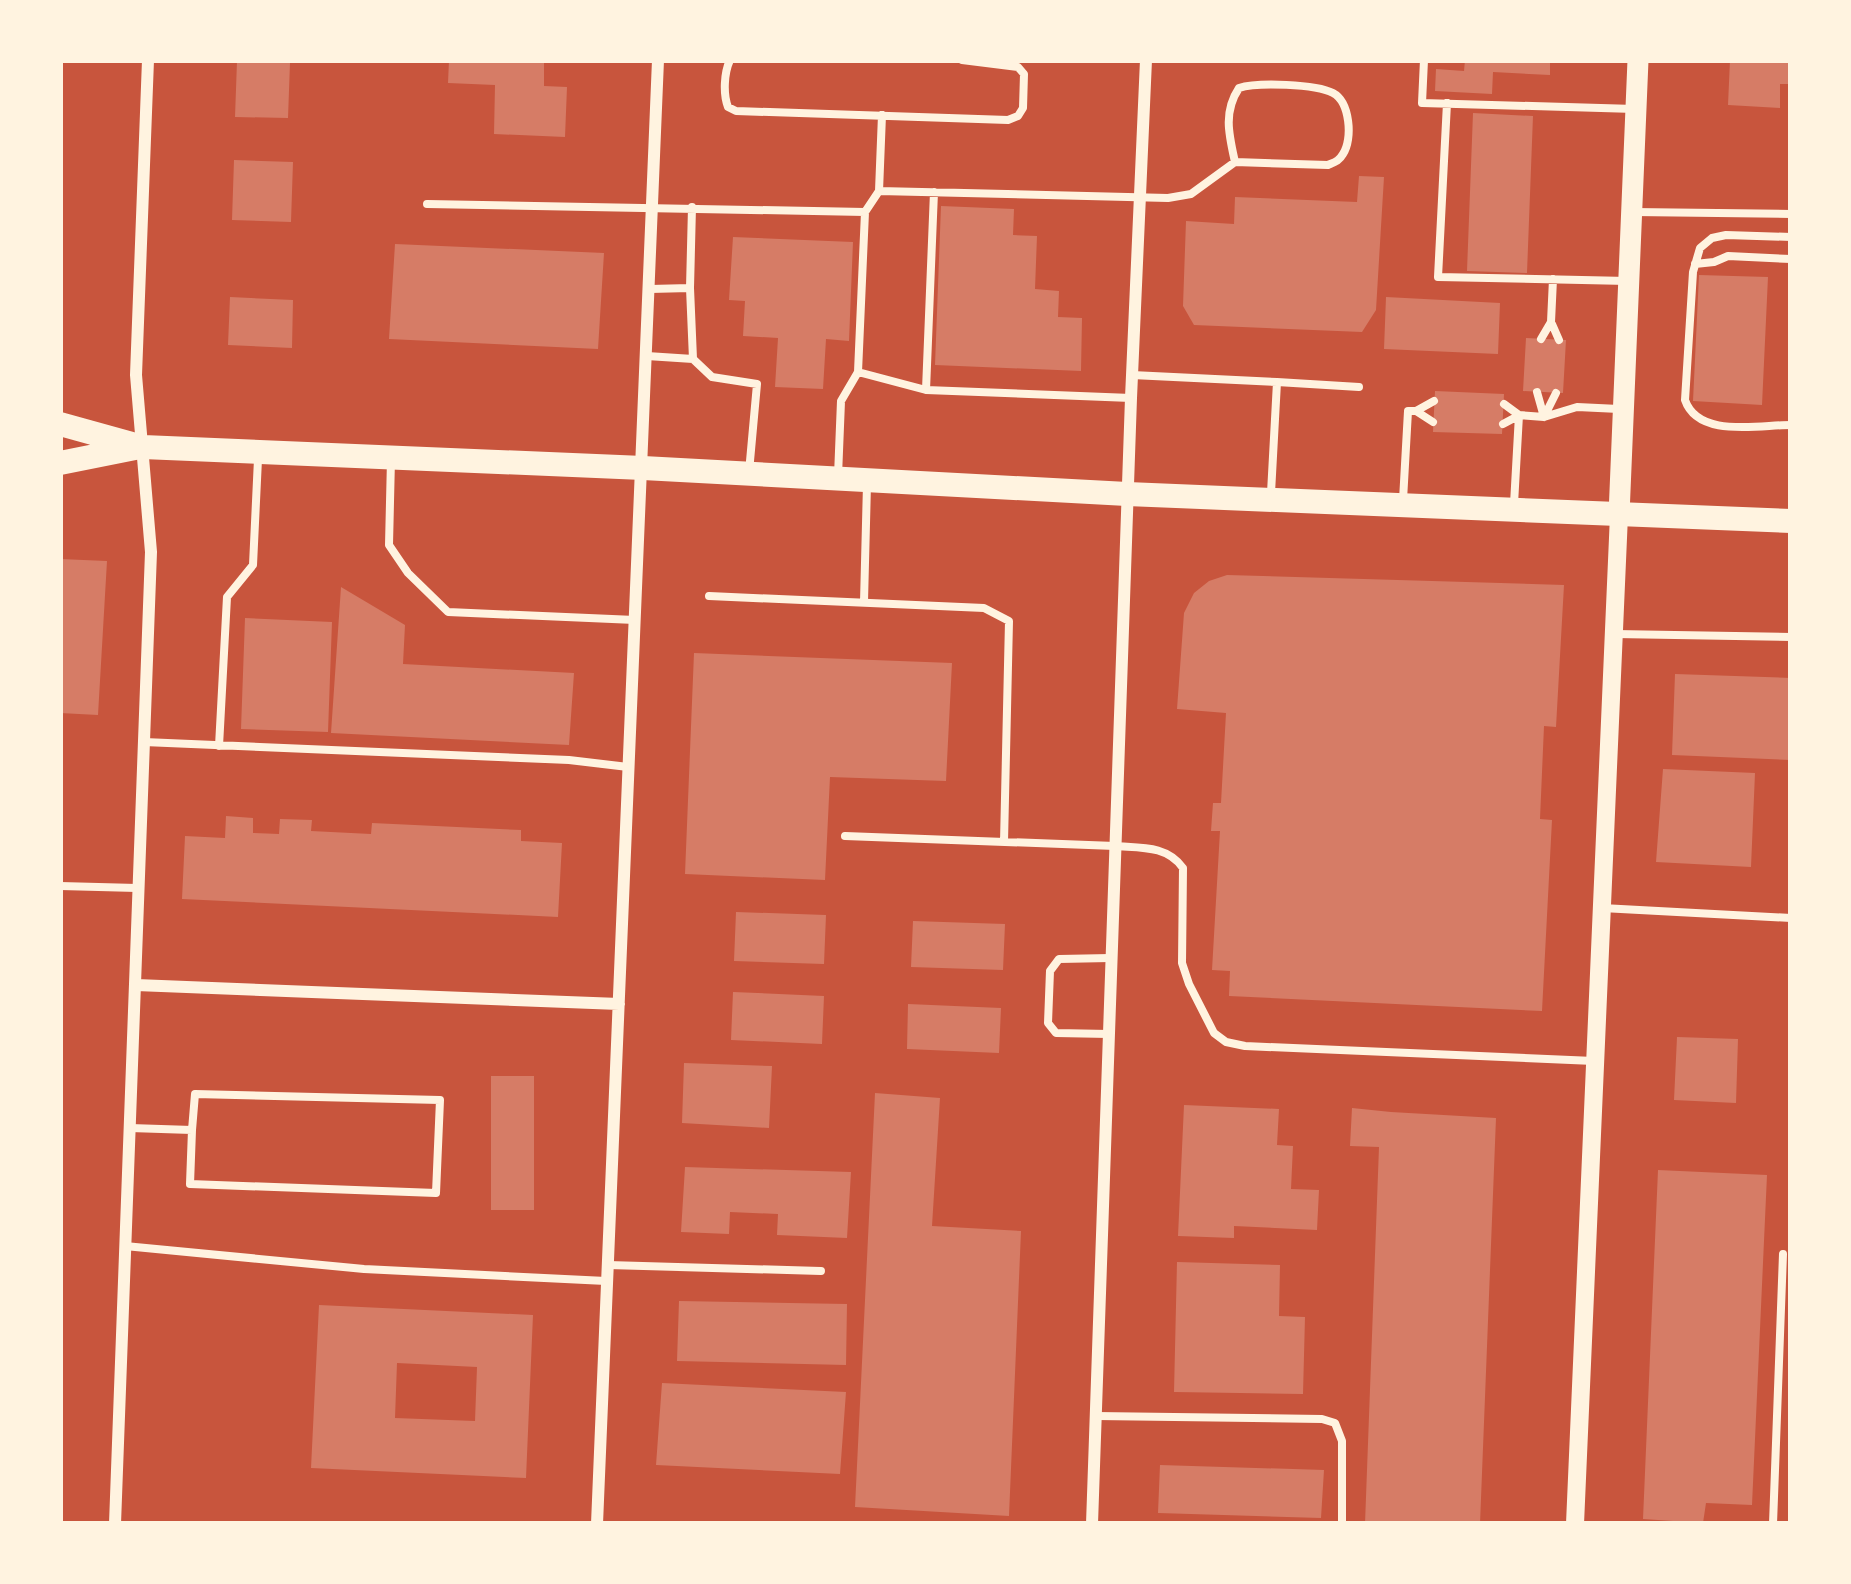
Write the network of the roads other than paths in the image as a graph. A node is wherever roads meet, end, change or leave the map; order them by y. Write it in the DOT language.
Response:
graph roads {
  1 [pos="148,60"];
  2 [pos="658,60"];
  3 [pos="730,60"];
  4 [pos="962,60"];
  5 [pos="1146,60"];
  6 [pos="1424,60"];
  7 [pos="1638,60"];
  8 [pos="1448,103"];
  9 [pos="1636,109"];
  10 [pos="882,115"];
  11 [pos="1235,162"];
  12 [pos="879,191"];
  13 [pos="934,192"];
  14 [pos="1140,198"];
  15 [pos="427,204"];
  16 [pos="652,206"];
  17 [pos="692,207"];
  18 [pos="865,212"];
  19 [pos="1631,212"];
  20 [pos="1791,214"];
  21 [pos="1791,237"];
  22 [pos="1791,259"];
  23 [pos="1695,264"];
  24 [pos="1553,279"];
  25 [pos="1628,281"];
  26 [pos="690,288"];
  27 [pos="650,289"];
  28 [pos="1551,322"];
  29 [pos="1540,339"];
  30 [pos="1559,340"];
  31 [pos="647,356"];
  32 [pos="693,359"];
  33 [pos="858,372"];
  34 [pos="1132,375"];
  35 [pos="1277,382"];
  36 [pos="1358,387"];
  37 [pos="926,389"];
  38 [pos="1537,392"];
  39 [pos="1556,393"];
  40 [pos="1131,398"];
  41 [pos="1434,401"];
  42 [pos="1504,404"];
  43 [pos="1623,410"];
  44 [pos="1416,411"];
  45 [pos="1519,415"];
  46 [pos="1544,417"];
  47 [pos="1433,422"];
  48 [pos="60,424"];
  49 [pos="1503,424"];
  50 [pos="1791,425"];
  51 [pos="143,447"];
  52 [pos="258,452"];
  53 [pos="391,458"];
  54 [pos="60,463"];
  55 [pos="643,468"];
  56 [pos="749,473"];
  57 [pos="838,478"];
  58 [pos="867,480"];
  59 [pos="1127,494"];
  60 [pos="1270,500"];
  61 [pos="1403,506"];
  62 [pos="1513,511"];
  63 [pos="1618,515"];
  64 [pos="1791,521"];
  65 [pos="709,596"];
  66 [pos="864,602"];
  67 [pos="636,620"];
  68 [pos="1613,634"];
  69 [pos="1791,637"];
  70 [pos="144,742"];
  71 [pos="219,746"];
  72 [pos="630,767"];
  73 [pos="844,836"];
  74 [pos="1004,842"];
  75 [pos="1115,847"];
  76 [pos="60,886"];
  77 [pos="139,888"];
  78 [pos="1601,908"];
  79 [pos="1791,918"];
  80 [pos="1112,958"];
  81 [pos="136,986"];
  82 [pos="619,1004"];
  83 [pos="1109,1034"];
  84 [pos="1595,1061"];
  85 [pos="130,1128"];
  86 [pos="192,1130"];
  87 [pos="125,1246"];
  88 [pos="1783,1254"];
  89 [pos="608,1265"];
  90 [pos="821,1271"];
  91 [pos="608,1281"];
  92 [pos="1096,1416"];
  93 [pos="115,1524"];
  94 [pos="597,1524"];
  95 [pos="1092,1524"];
  96 [pos="1342,1524"];
  97 [pos="1575,1524"];
  98 [pos="1773,1524"];
  1 -- 51 [label="street"];
  2 -- 16 [label="street"];
  3 -- 10 [label="lane"];
  4 -- 10 [label="lane"];
  5 -- 14 [label="street"];
  6 -- 8 [label="lane"];
  7 -- 9 [label="main road"];
  8 -- 9 [label="lane"];
  8 -- 24 [label="lane"];
  9 -- 19 [label="main road"];
  10 -- 12 [label="lane"];
  11 -- 11 [label="lane"];
  11 -- 14 [label="lane"];
  12 -- 13 [label="lane"];
  12 -- 18 [label="lane"];
  13 -- 14 [label="lane"];
  13 -- 37 [label="lane"];
  14 -- 34 [label="street"];
  15 -- 16 [label="lane"];
  16 -- 17 [label="lane"];
  16 -- 27 [label="street"];
  17 -- 18 [label="lane"];
  17 -- 26 [label="lane"];
  18 -- 33 [label="lane"];
  19 -- 20 [label="lane"];
  19 -- 25 [label="main road"];
  21 -- 23 [label="lane"];
  22 -- 23 [label="lane"];
  23 -- 50 [label="lane"];
  24 -- 25 [label="lane"];
  24 -- 28 [label="lane"];
  25 -- 43 [label="main road"];
  26 -- 27 [label="lane"];
  26 -- 32 [label="lane"];
  27 -- 31 [label="street"];
  28 -- 29 [label="lane"];
  28 -- 30 [label="lane"];
  31 -- 32 [label="lane"];
  31 -- 55 [label="street"];
  32 -- 56 [label="lane"];
  33 -- 37 [label="lane"];
  33 -- 57 [label="lane"];
  34 -- 35 [label="lane"];
  34 -- 40 [label="street"];
  35 -- 36 [label="lane"];
  35 -- 60 [label="lane"];
  37 -- 40 [label="lane"];
  38 -- 46 [label="lane"];
  39 -- 46 [label="lane"];
  40 -- 59 [label="street"];
  41 -- 44 [label="lane"];
  42 -- 45 [label="lane"];
  43 -- 46 [label="lane"];
  43 -- 63 [label="main road"];
  44 -- 47 [label="lane"];
  44 -- 61 [label="lane"];
  45 -- 46 [label="lane"];
  45 -- 49 [label="lane"];
  45 -- 62 [label="lane"];
  48 -- 51 [label="main road"];
  51 -- 52 [label="main road"];
  51 -- 54 [label="main road"];
  51 -- 70 [label="street"];
  52 -- 53 [label="main road"];
  52 -- 71 [label="lane"];
  53 -- 55 [label="main road"];
  53 -- 67 [label="lane"];
  55 -- 56 [label="main road"];
  55 -- 67 [label="street"];
  56 -- 57 [label="main road"];
  57 -- 58 [label="main road"];
  58 -- 59 [label="main road"];
  58 -- 66 [label="lane"];
  59 -- 60 [label="main road"];
  59 -- 75 [label="street"];
  60 -- 61 [label="main road"];
  61 -- 62 [label="main road"];
  62 -- 63 [label="main road"];
  63 -- 64 [label="main road"];
  63 -- 68 [label="street"];
  65 -- 66 [label="lane"];
  66 -- 74 [label="lane"];
  67 -- 72 [label="street"];
  68 -- 69 [label="lane"];
  68 -- 78 [label="street"];
  70 -- 71 [label="lane"];
  70 -- 77 [label="street"];
  71 -- 72 [label="lane"];
  72 -- 82 [label="street"];
  73 -- 74 [label="lane"];
  74 -- 75 [label="lane"];
  75 -- 80 [label="street"];
  75 -- 84 [label="lane"];
  76 -- 77 [label="lane"];
  77 -- 81 [label="street"];
  78 -- 79 [label="lane"];
  78 -- 84 [label="street"];
  80 -- 83 [label="street"];
  80 -- 83 [label="lane"];
  81 -- 82 [label="street"];
  81 -- 85 [label="street"];
  82 -- 89 [label="street"];
  83 -- 92 [label="street"];
  84 -- 97 [label="street"];
  85 -- 86 [label="lane"];
  85 -- 87 [label="street"];
  86 -- 86 [label="lane"];
  87 -- 91 [label="lane"];
  87 -- 93 [label="street"];
  88 -- 98 [label="lane"];
  89 -- 90 [label="lane"];
  89 -- 91 [label="street"];
  91 -- 94 [label="street"];
  92 -- 95 [label="street"];
  92 -- 96 [label="lane"];
}
